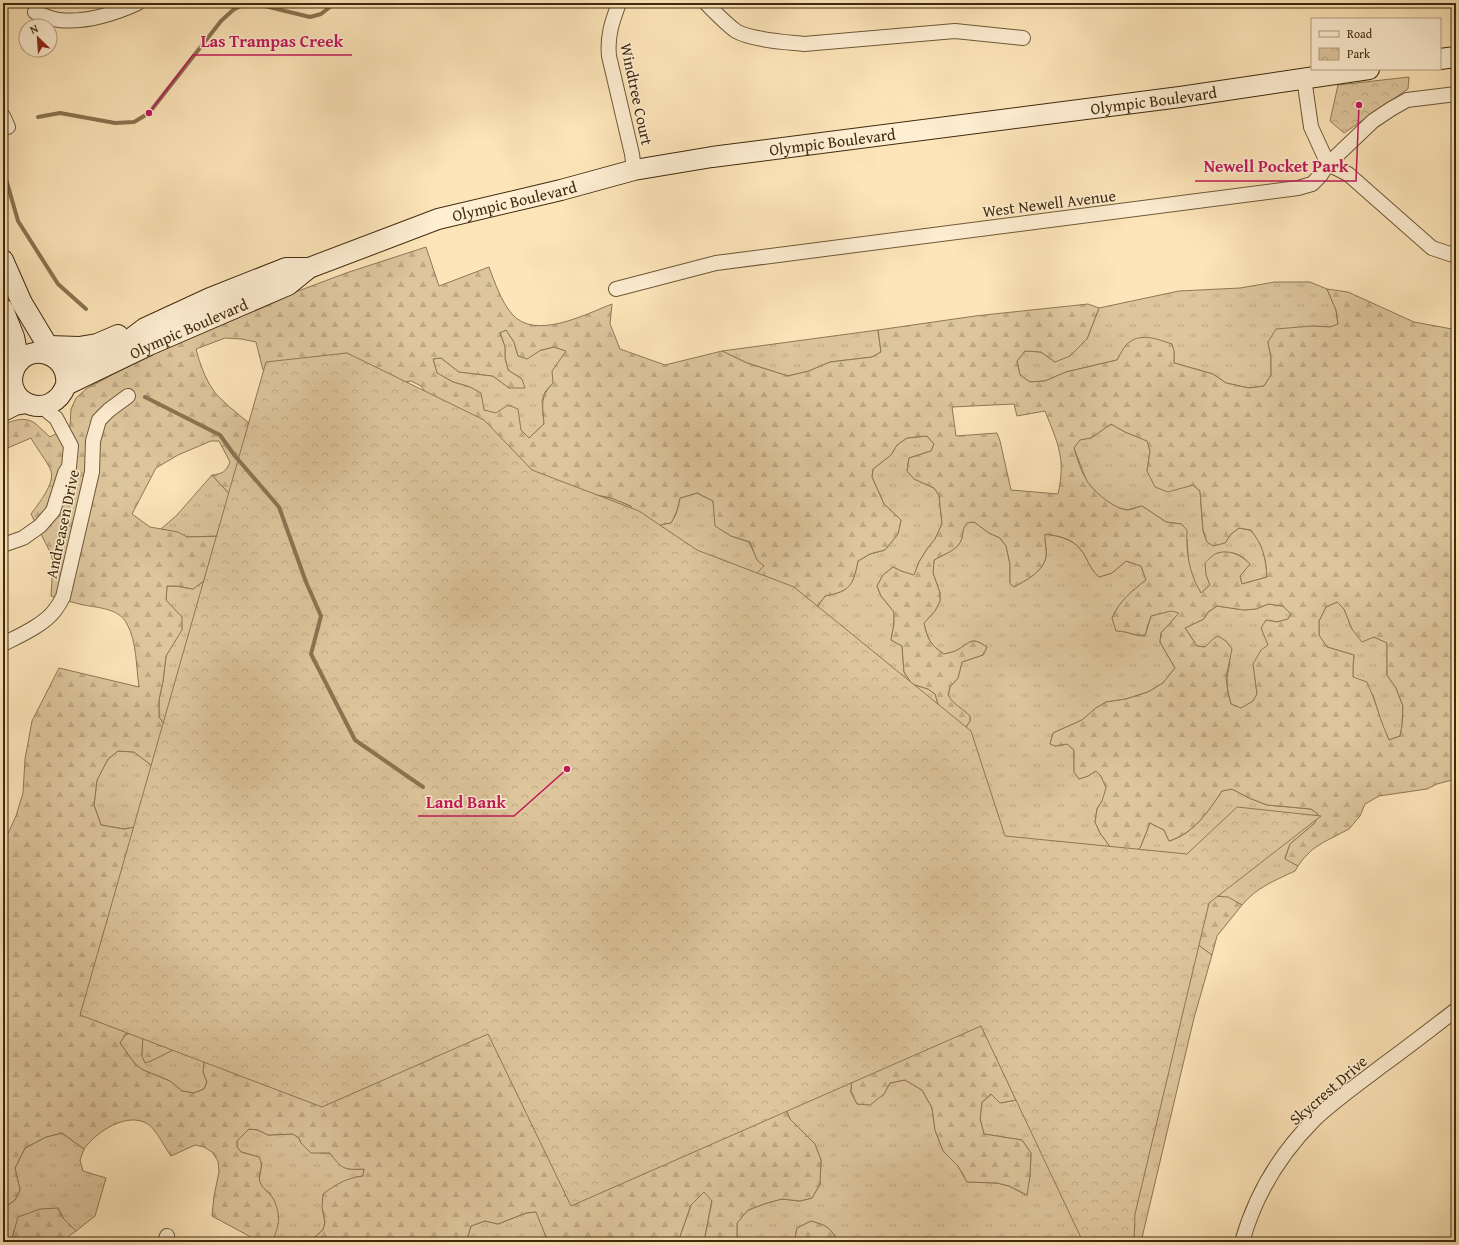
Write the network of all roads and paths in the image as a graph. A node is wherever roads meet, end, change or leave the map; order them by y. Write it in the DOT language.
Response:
graph roads {
  1 [pos="138,3"];
  2 [pos="619,3"];
  3 [pos="706,3"];
  4 [pos="35,12"];
  5 [pos="1022,38"];
  6 [pos="1456,57"];
  7 [pos="1441,59"];
  8 [pos="1362,70"];
  9 [pos="1304,78"];
  10 [pos="1456,94"];
  11 [pos="1328,164"];
  12 [pos="634,170"];
  13 [pos="1456,256"];
  14 [pos="3,260"];
  15 [pos="309,268"];
  16 [pos="616,289"];
  17 [pos="3,309"];
  18 [pos="55,355"];
  19 [pos="8,371"];
  20 [pos="128,396"];
  21 [pos="49,403"];
  22 [pos="3,411"];
  23 [pos="3,545"];
  24 [pos="3,644"];
  25 [pos="1456,1010"];
  26 [pos="1242,1242"];
  1 -- 4 [label="street"];
  2 -- 12 [label="street, Windtree Court"];
  3 -- 5 [label="street"];
  6 -- 7 [label="main road"];
  8 -- 9 [label="main road, Olympic Boulevard"];
  9 -- 11 [label="street"];
  9 -- 12 [label="main road, Olympic Boulevard"];
  10 -- 11 [label="street, West Newell Avenue"];
  11 -- 13 [label="street"];
  11 -- 16 [label="street, West Newell Avenue"];
  12 -- 15 [label="main road, Olympic Boulevard"];
  14 -- 18 [label="main road"];
  15 -- 18 [label="main road, Olympic Boulevard"];
  15 -- 21 [label="main road, Olympic Boulevard"];
  17 -- 19 [label="main road"];
  18 -- 19 [label="main road"];
  18 -- 21 [label="main road"];
  19 -- 21 [label="main road"];
  20 -- 24 [label="street, Andreasen Drive"];
  21 -- 22 [label="main road, Olympic Boulevard"];
  21 -- 23 [label="street"];
  25 -- 26 [label="street, Skycrest Drive"];
}
